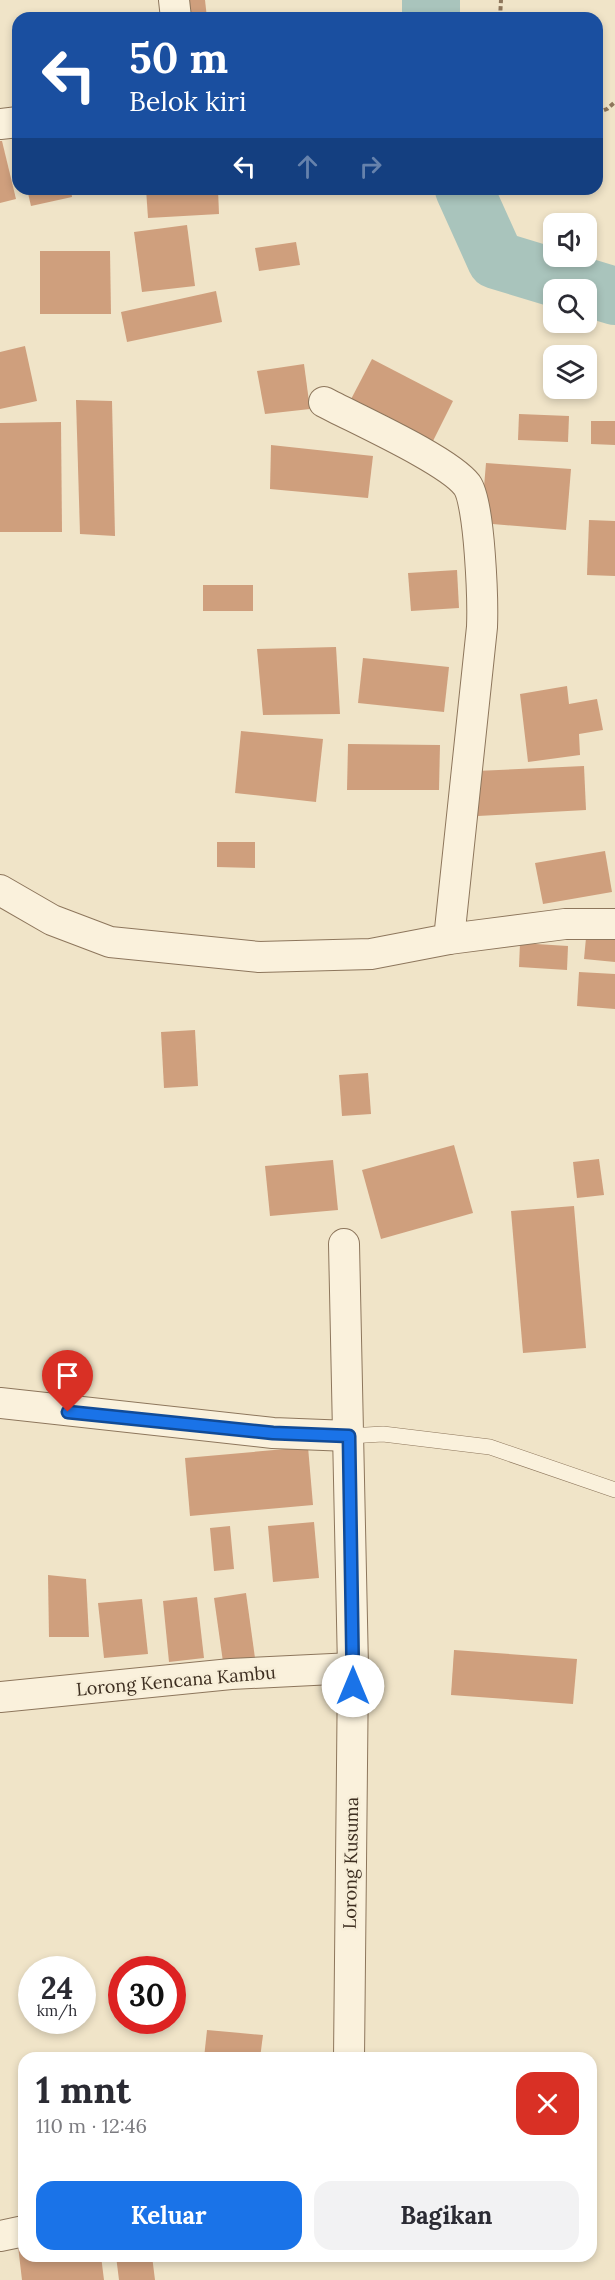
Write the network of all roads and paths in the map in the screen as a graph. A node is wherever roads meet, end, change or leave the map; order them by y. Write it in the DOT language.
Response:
graph roads {
  1 [pos="324,402"];
  2 [pos="0,890"];
  3 [pos="615,924"];
  4 [pos="448,939"];
  5 [pos="345,1244"];
  6 [pos="0,1403"];
  7 [pos="349,1436"];
  8 [pos="615,1490"];
  9 [pos="353,1668"];
  10 [pos="0,1697"];
  11 [pos="349,2052"];
  12 [pos="18,2232"];
  13 [pos="0,2236"];
  1 -- 4 [label="street"];
  2 -- 4 [label="street"];
  3 -- 4 [label="street"];
  5 -- 7 [label="street, Lorong Kusuma"];
  6 -- 7 [label="street"];
  7 -- 8 [label="lane"];
  7 -- 9 [label="street, Lorong Kusuma"];
  9 -- 10 [label="street, Lorong Kencana Kambu"];
  9 -- 11 [label="street, Lorong Kusuma"];
  12 -- 13 [label="street"];
}
